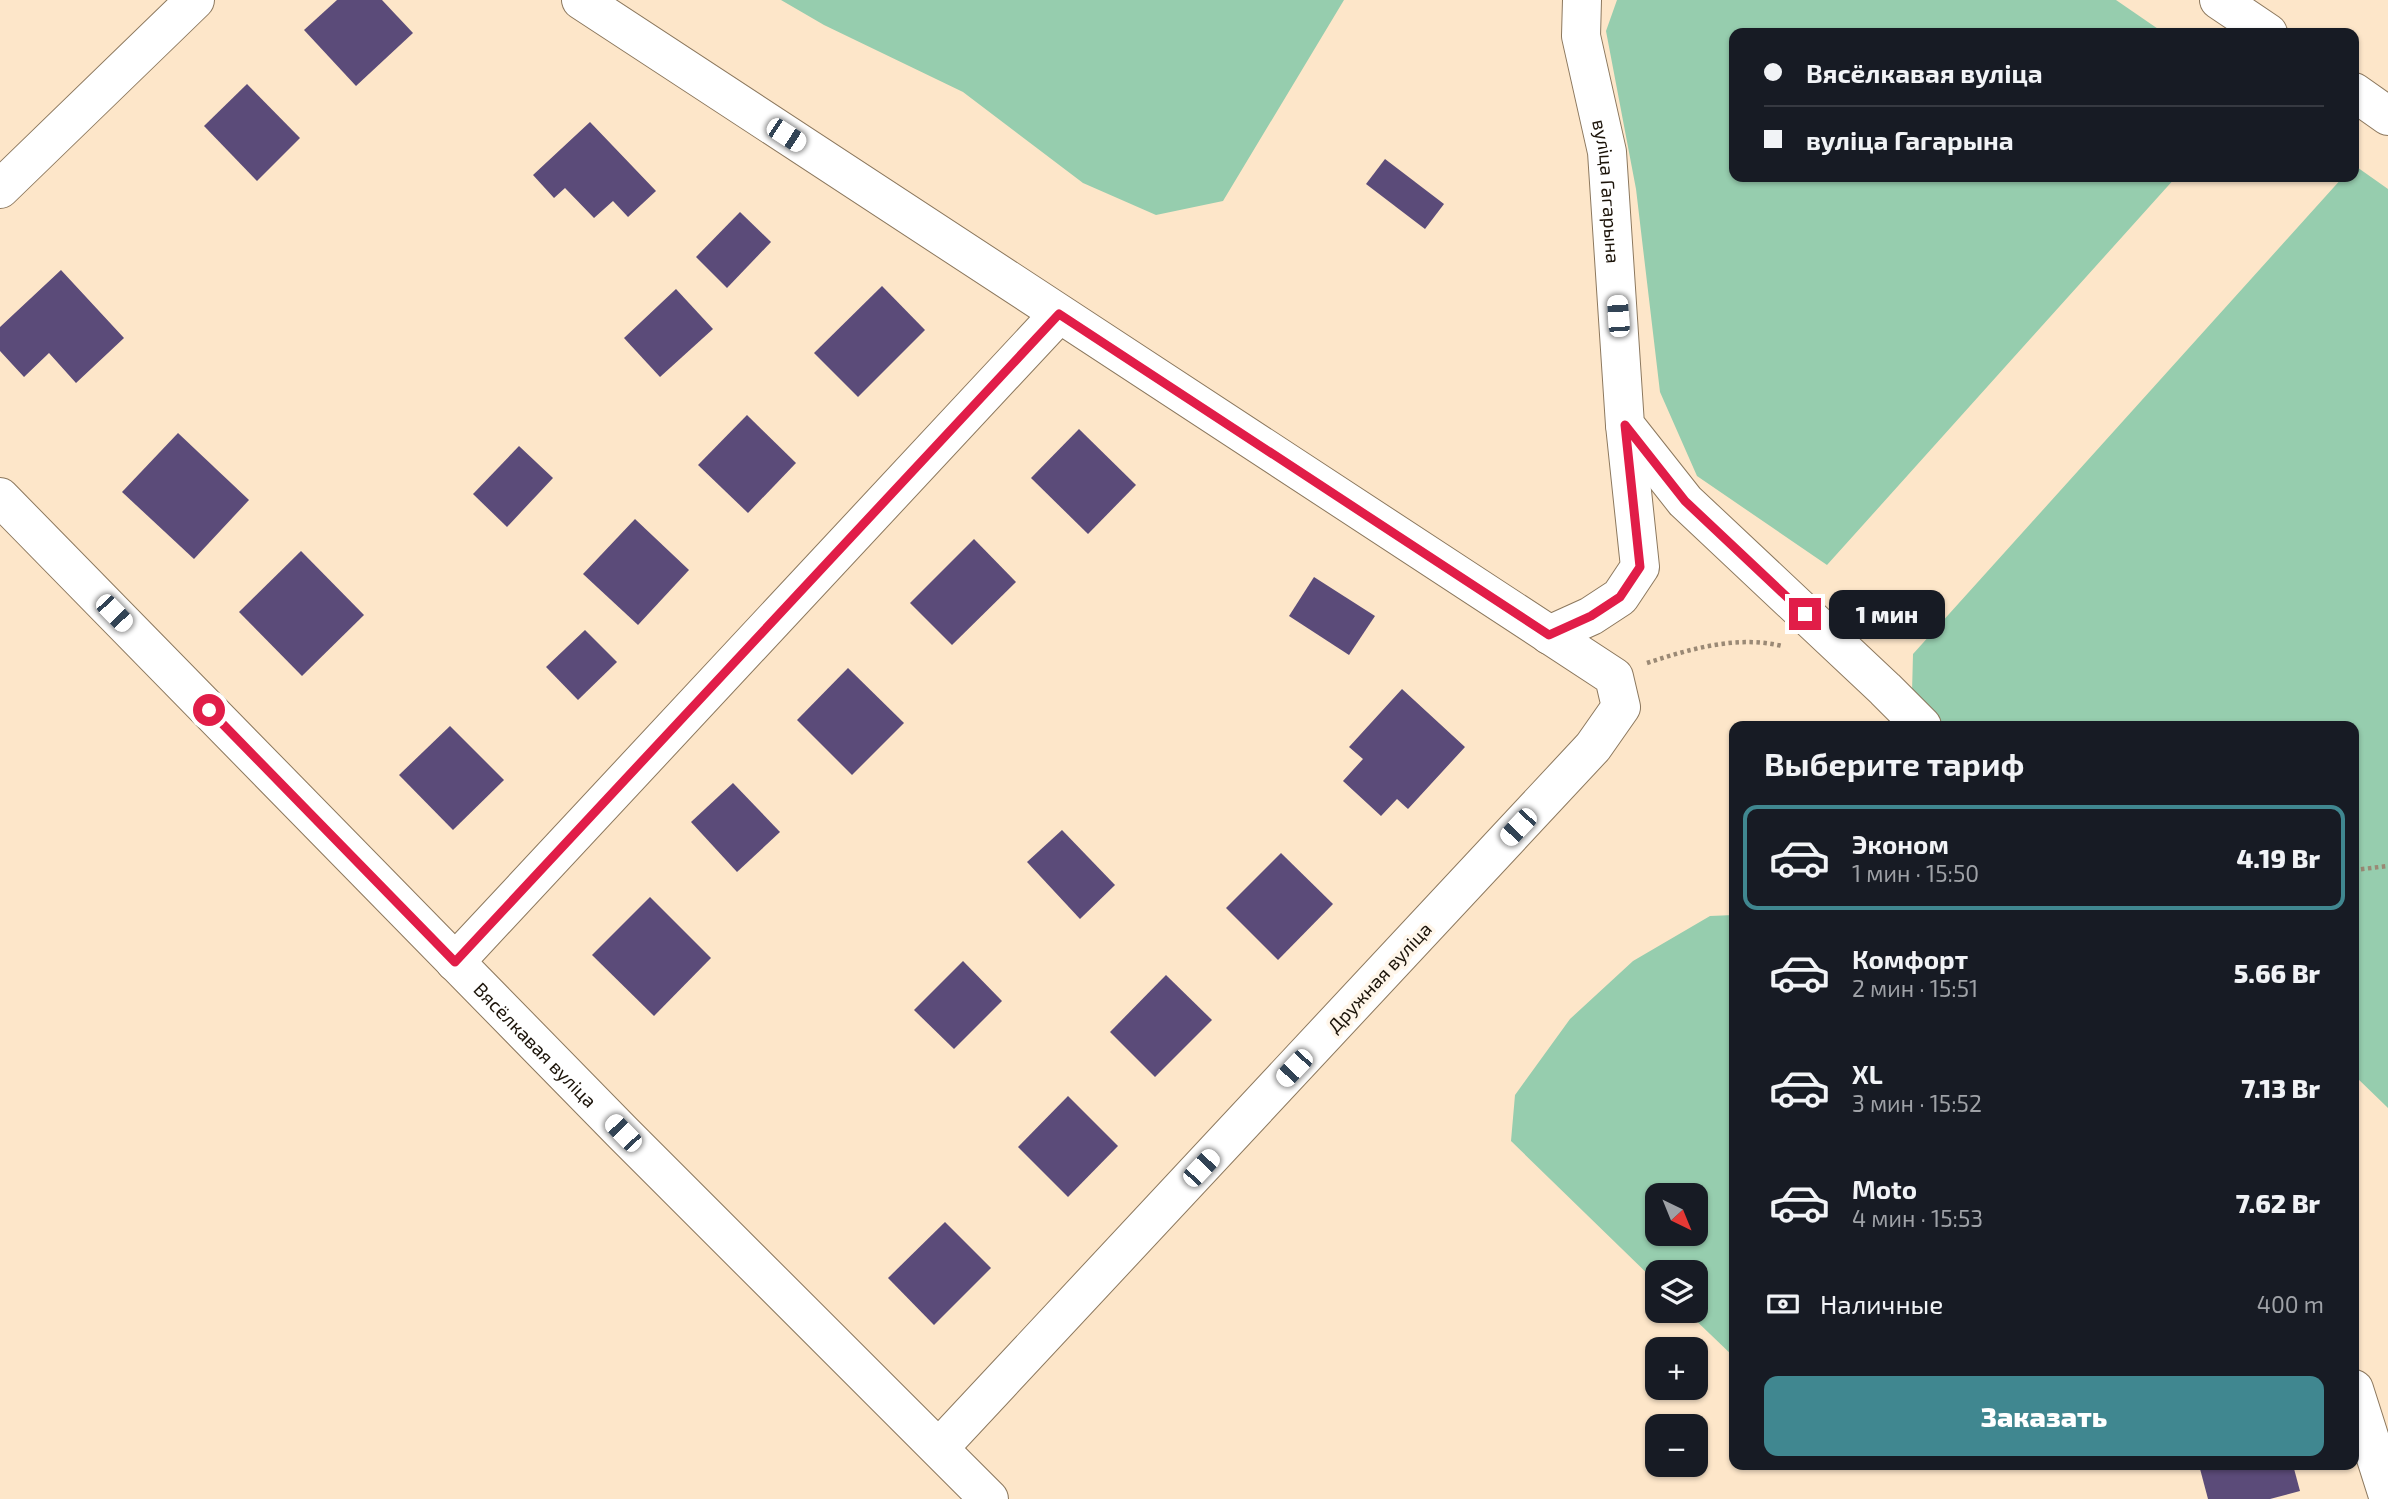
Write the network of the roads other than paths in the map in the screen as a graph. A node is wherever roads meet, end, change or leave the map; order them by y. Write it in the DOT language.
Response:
graph roads {
  1 [pos="195,0"];
  2 [pos="581,0"];
  3 [pos="1583,0"];
  4 [pos="2219,0"];
  5 [pos="2261,28"];
  6 [pos="2359,96"];
  7 [pos="2388,116"];
  8 [pos="0,189"];
  9 [pos="1059,314"];
  10 [pos="1625,425"];
  11 [pos="0,496"];
  12 [pos="1549,635"];
  13 [pos="1917,721"];
  14 [pos="455,962"];
  15 [pos="2359,1405"];
  16 [pos="939,1448"];
  17 [pos="2388,1496"];
  18 [pos="989,1499"];
  1 -- 8 [label="street"];
  2 -- 9 [label="street"];
  3 -- 10 [label="street, вуліца Гагарына"];
  4 -- 5 [label="street"];
  6 -- 7 [label="street"];
  9 -- 12 [label="street"];
  9 -- 14 [label="street"];
  10 -- 12 [label="street, вуліца Гагарына"];
  10 -- 13 [label="street"];
  11 -- 14 [label="street, Вясёлкавая вуліца"];
  12 -- 16 [label="street, Дружная вуліца"];
  14 -- 16 [label="street, Вясёлкавая вуліца"];
  15 -- 17 [label="street"];
  16 -- 18 [label="street, Вясёлкавая вуліца"];
}
